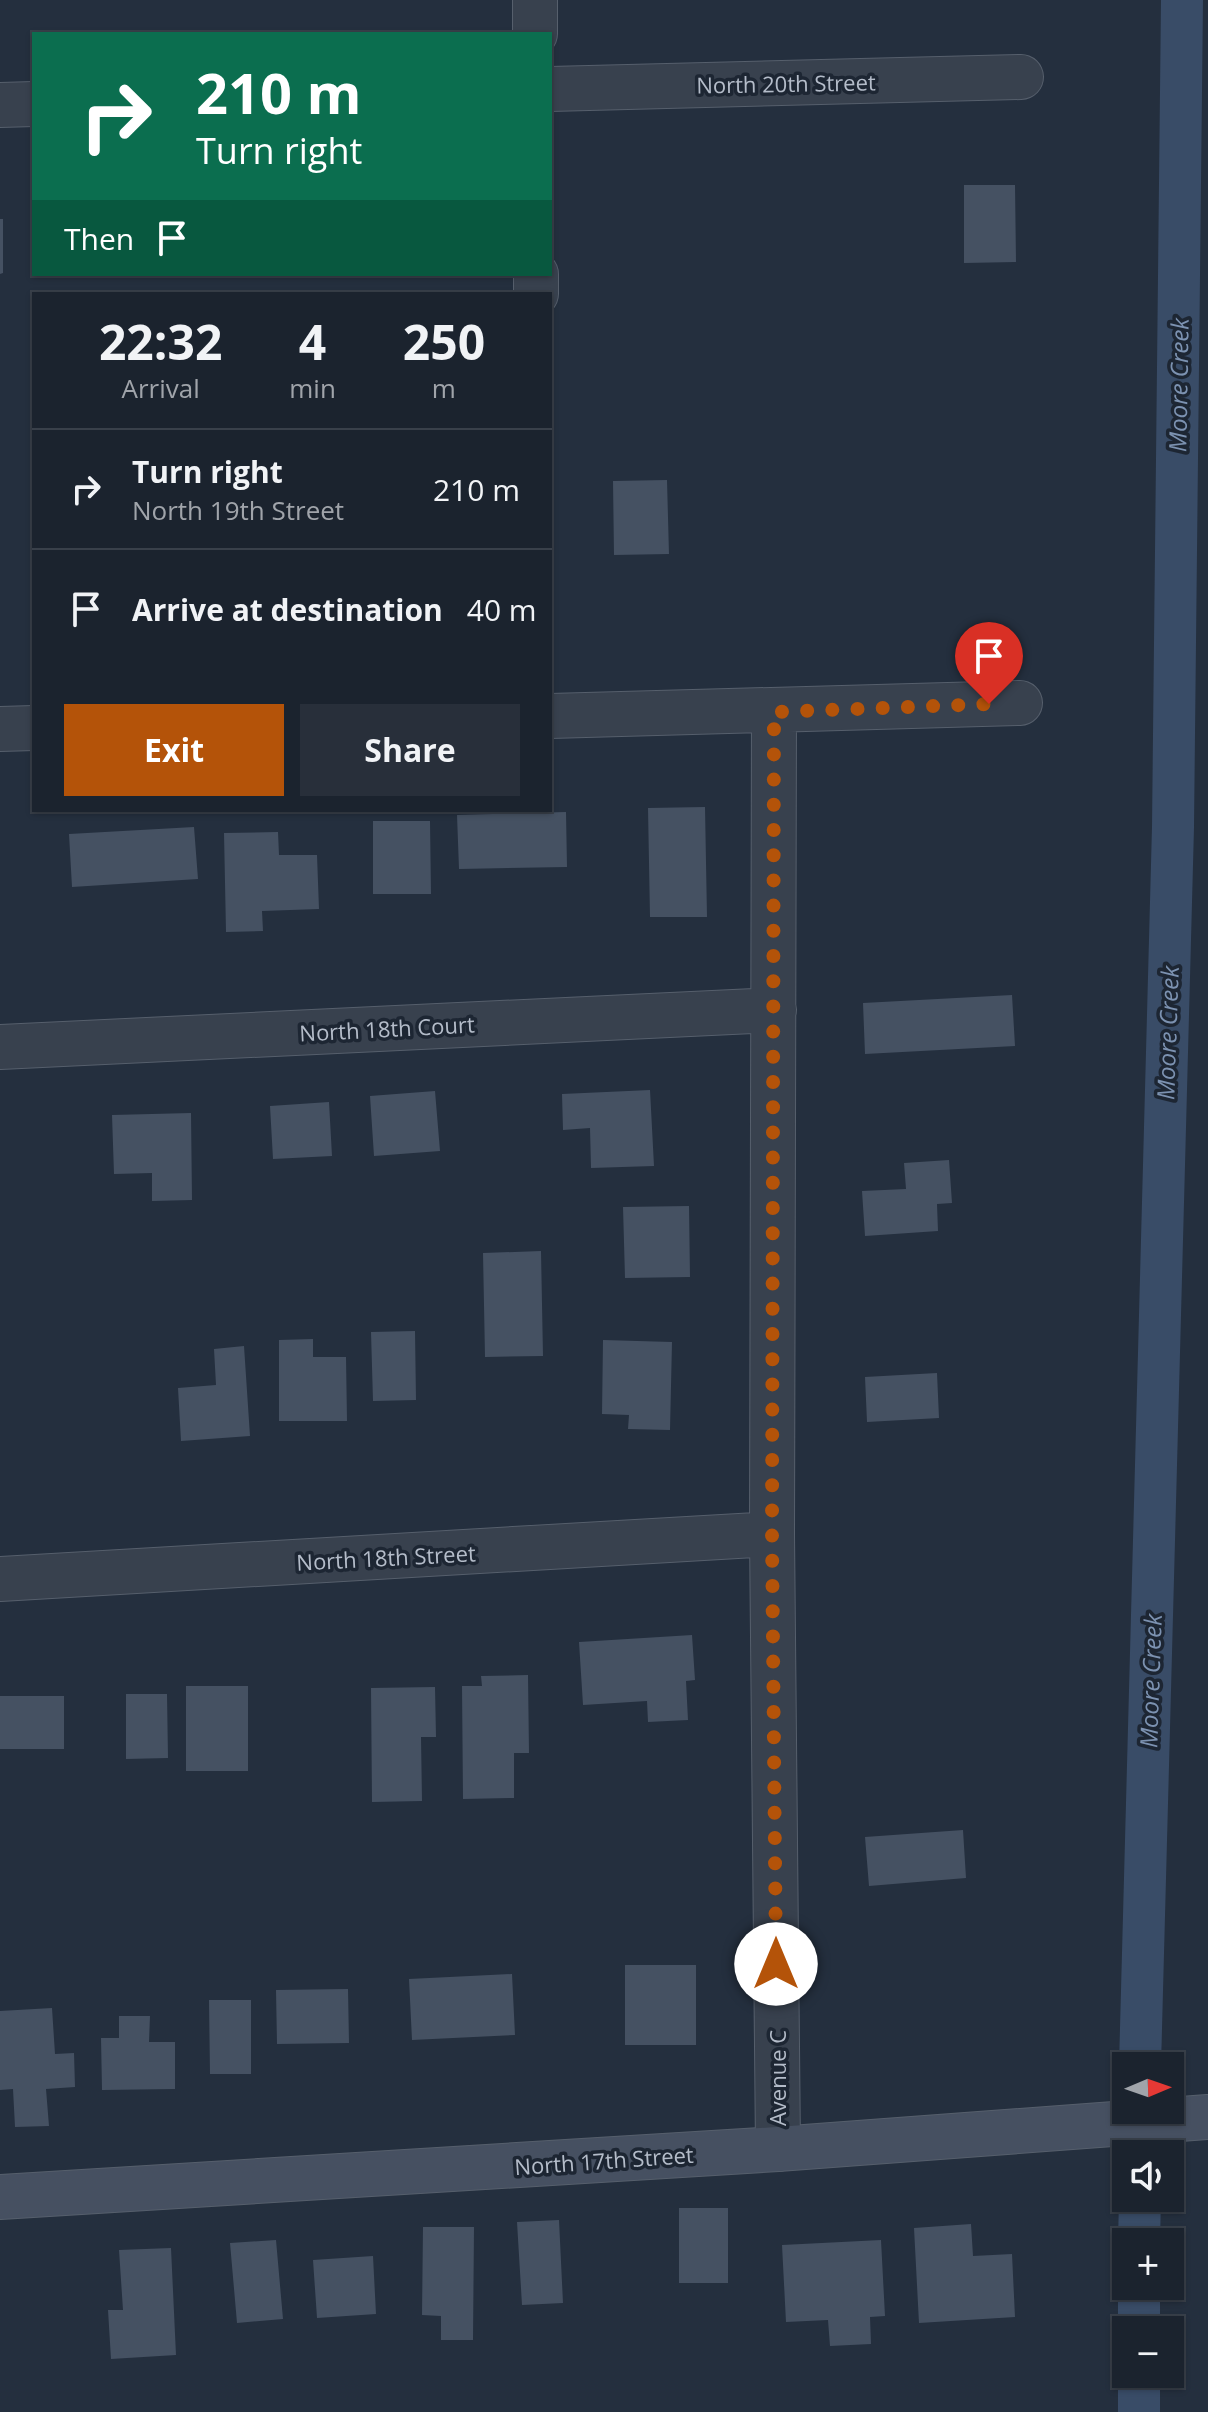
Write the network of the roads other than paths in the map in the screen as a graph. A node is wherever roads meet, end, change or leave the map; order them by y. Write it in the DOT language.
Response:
graph roads {
  1 [pos="535,0"];
  2 [pos="535,32"];
  3 [pos="1021,77"];
  4 [pos="552,89"];
  5 [pos="32,104"];
  6 [pos="0,105"];
  7 [pos="1020,703"];
  8 [pos="774,712"];
  9 [pos="552,716"];
  10 [pos="32,728"];
  11 [pos="0,729"];
  12 [pos="774,1010"];
  13 [pos="0,1047"];
  14 [pos="772,1534"];
  15 [pos="0,1579"];
  16 [pos="1201,2117"];
  17 [pos="778,2149"];
  18 [pos="0,2197"];
  1 -- 2 [label="street"];
  3 -- 4 [label="street, North 20th Street"];
  5 -- 6 [label="street"];
  7 -- 8 [label="street"];
  8 -- 9 [label="street"];
  8 -- 12 [label="street, Avenue C"];
  10 -- 11 [label="street"];
  12 -- 13 [label="street, North 18th Court"];
  12 -- 14 [label="street, Avenue C"];
  14 -- 15 [label="street, North 18th Street"];
  14 -- 17 [label="street, Avenue C"];
  16 -- 17 [label="street, North 17th Street"];
  17 -- 18 [label="street, North 17th Street"];
}
